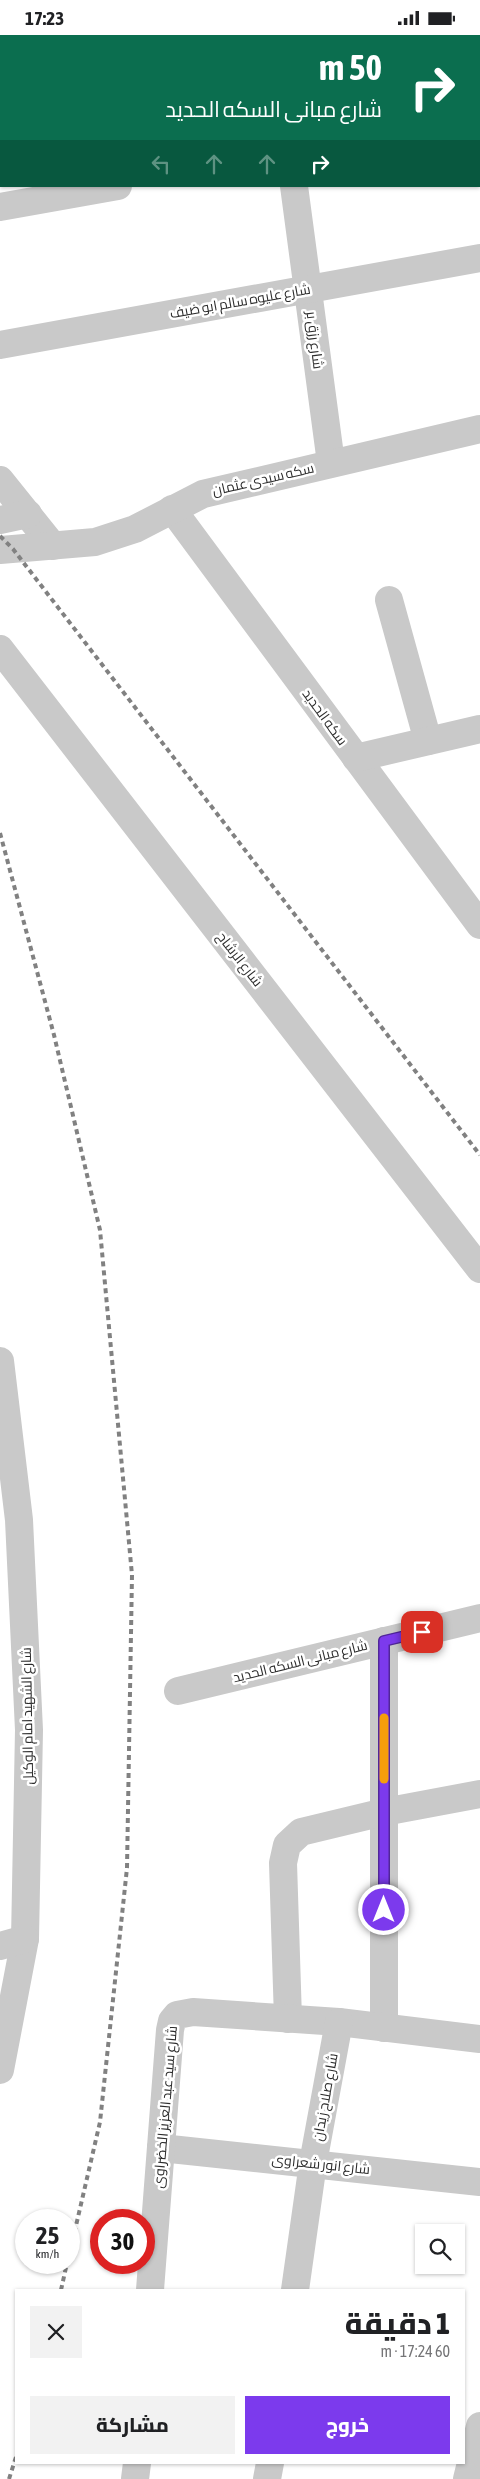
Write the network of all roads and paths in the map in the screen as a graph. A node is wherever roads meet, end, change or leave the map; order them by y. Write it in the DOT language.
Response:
graph roads {
  1 [pos="106,187"];
  2 [pos="294,187"];
  3 [pos="34,193"];
  4 [pos="0,207"];
  5 [pos="480,258"];
  6 [pos="308,289"];
  7 [pos="0,345"];
  8 [pos="480,429"];
  9 [pos="331,463"];
  10 [pos="0,480"];
  11 [pos="172,509"];
  12 [pos="28,514"];
  13 [pos="0,520"];
  14 [pos="53,546"];
  15 [pos="0,551"];
  16 [pos="389,600"];
  17 [pos="0,649"];
  18 [pos="480,729"];
  19 [pos="428,741"];
  20 [pos="356,758"];
  21 [pos="480,925"];
  22 [pos="480,1269"];
  23 [pos="0,1361"];
  24 [pos="480,1618"];
  25 [pos="384,1641"];
  26 [pos="178,1691"];
  27 [pos="480,1794"];
  28 [pos="384,1811"];
  29 [pos="12,1942"];
  30 [pos="288,2019"];
  31 [pos="339,2022"];
  32 [pos="384,2028"];
  33 [pos="480,2039"];
  34 [pos="0,2070"];
  35 [pos="161,2148"];
  36 [pos="313,2163"];
  37 [pos="480,2182"];
  38 [pos="150,2289"];
  39 [pos="295,2289"];
  40 [pos="480,2426"];
  41 [pos="471,2460"];
  42 [pos="137,2464"];
  43 [pos="270,2464"];
  44 [pos="135,2479"];
  45 [pos="268,2479"];
  1 -- 3 [label="street"];
  2 -- 6 [label="street, شارع رزق بر"];
  3 -- 4 [label="street"];
  5 -- 6 [label="street, شارع عليوه سالم ابو ضيف"];
  6 -- 7 [label="street, شارع عليوه سالم ابو ضيف"];
  6 -- 9 [label="street, شارع رزق بر"];
  8 -- 9 [label="street, سكه سيدى عثمان"];
  9 -- 11 [label="street, سكه سيدى عثمان"];
  10 -- 12 [label="street"];
  11 -- 14 [label="street, سكه سيدى عثمان"];
  11 -- 20 [label="street, سكه الحديد"];
  12 -- 13 [label="street"];
  12 -- 14 [label="street"];
  14 -- 15 [label="street, سكه سيدى عثمان"];
  16 -- 19 [label="street"];
  17 -- 22 [label="street, شارع الرشاح"];
  18 -- 19 [label="street"];
  19 -- 20 [label="street"];
  20 -- 21 [label="street, سكه الحديد"];
  23 -- 29 [label="street, شارع الشهيد امام الوكيل"];
  24 -- 25 [label="street, شارع مبانى السكه الحديد"];
  25 -- 26 [label="street, شارع مبانى السكه الحديد"];
  25 -- 28 [label="street"];
  27 -- 28 [label="street"];
  28 -- 30 [label="street"];
  28 -- 32 [label="street"];
  29 -- 34 [label="street, شارع الشهيد امام الوكيل"];
  30 -- 31 [label="street"];
  30 -- 35 [label="street, شارع سيد عبد العزيز الخضراوى"];
  31 -- 32 [label="street"];
  31 -- 36 [label="street, شارع صلاح زيدان"];
  32 -- 33 [label="street"];
  35 -- 36 [label="street, شارع انور شعراوى"];
  35 -- 38 [label="street, شارع سيد عبد العزيز الخضراوى"];
  36 -- 37 [label="street, شارع انور شعراوى"];
  36 -- 39 [label="street, شارع صلاح زيدان"];
  40 -- 41 [label="street"];
  42 -- 44 [label="street"];
  43 -- 45 [label="street"];
}
